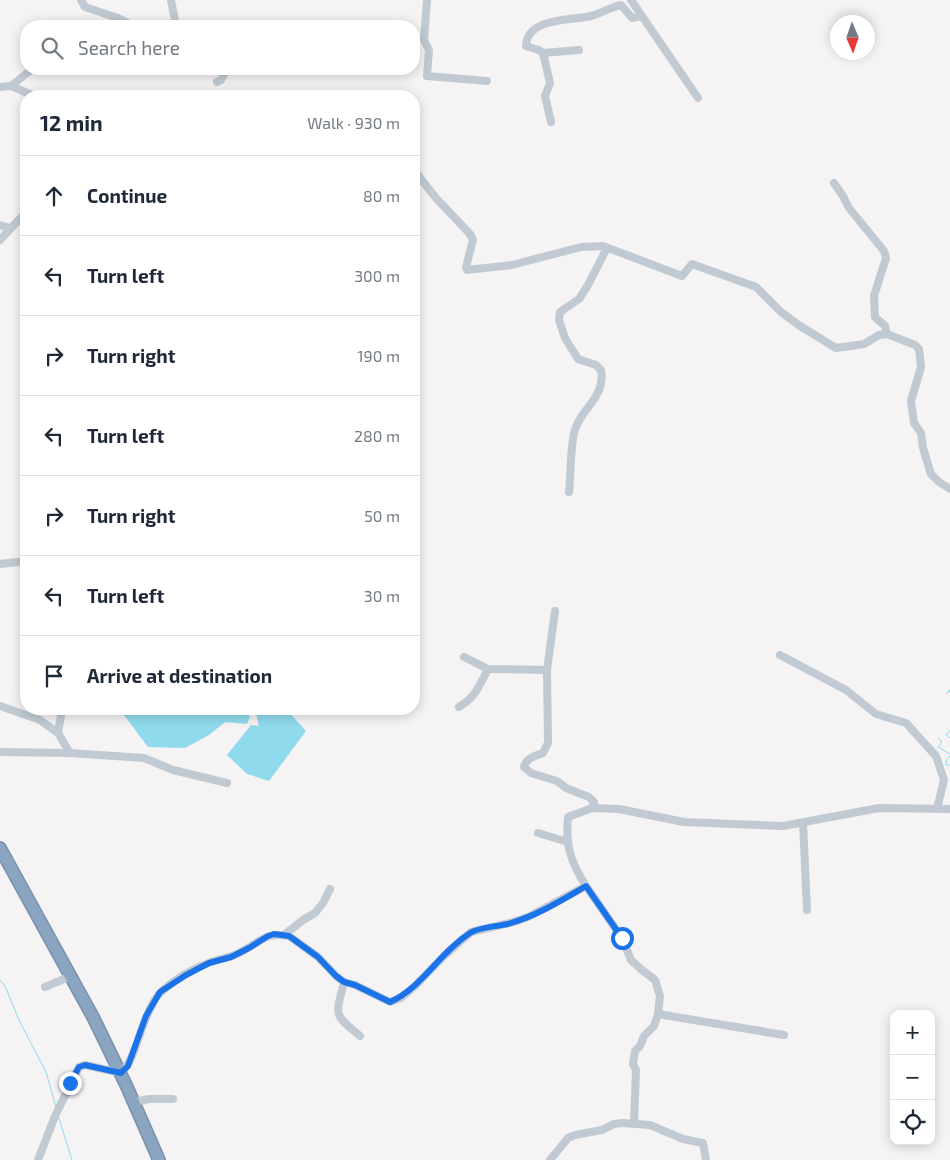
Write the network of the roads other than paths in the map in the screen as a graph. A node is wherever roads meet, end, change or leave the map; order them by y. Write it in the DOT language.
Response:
graph roads {
  1 [pos="81,0"];
  2 [pos="171,0"];
  3 [pos="427,0"];
  4 [pos="631,0"];
  5 [pos="642,16"];
  6 [pos="122,20"];
  7 [pos="175,20"];
  8 [pos="579,50"];
  9 [pos="543,54"];
  10 [pos="25,75"];
  11 [pos="224,75"];
  12 [pos="487,81"];
  13 [pos="217,82"];
  14 [pos="11,86"];
  15 [pos="0,87"];
  16 [pos="22,90"];
  17 [pos="698,98"];
  18 [pos="551,122"];
  19 [pos="420,178"];
  20 [pos="834,183"];
  21 [pos="20,218"];
  22 [pos="0,225"];
  23 [pos="10,228"];
  24 [pos="0,240"];
  25 [pos="607,248"];
  26 [pos="888,334"];
  27 [pos="950,489"];
  28 [pos="569,492"];
  29 [pos="20,562"];
  30 [pos="0,564"];
  31 [pos="554,611"];
  32 [pos="780,655"];
  33 [pos="464,657"];
  34 [pos="488,669"];
  35 [pos="547,670"];
  36 [pos="0,706"];
  37 [pos="460,707"];
  38 [pos="20,713"];
  39 [pos="26,715"];
  40 [pos="61,715"];
  41 [pos="58,733"];
  42 [pos="0,752"];
  43 [pos="70,753"];
  44 [pos="227,784"];
  45 [pos="592,808"];
  46 [pos="937,808"];
  47 [pos="950,809"];
  48 [pos="803,823"];
  49 [pos="538,833"];
  50 [pos="568,842"];
  51 [pos="0,848"];
  52 [pos="586,886"];
  53 [pos="330,889"];
  54 [pos="807,910"];
  55 [pos="284,935"];
  56 [pos="71,976"];
  57 [pos="344,982"];
  58 [pos="45,987"];
  59 [pos="658,1014"];
  60 [pos="784,1035"];
  61 [pos="360,1036"];
  62 [pos="121,1073"];
  63 [pos="173,1099"];
  64 [pos="134,1102"];
  65 [pos="634,1123"];
  66 [pos="38,1160"];
  67 [pos="159,1160"];
  68 [pos="550,1160"];
  69 [pos="706,1160"];
  1 -- 6 [label="street"];
  2 -- 7 [label="street"];
  3 -- 12 [label="street"];
  4 -- 5 [label="street"];
  5 -- 9 [label="street"];
  5 -- 17 [label="street"];
  8 -- 9 [label="street"];
  9 -- 18 [label="street"];
  10 -- 14 [label="street"];
  11 -- 13 [label="street"];
  14 -- 15 [label="street"];
  14 -- 16 [label="street"];
  19 -- 25 [label="street"];
  20 -- 26 [label="street"];
  21 -- 23 [label="street"];
  22 -- 23 [label="street"];
  23 -- 24 [label="street"];
  25 -- 26 [label="street"];
  25 -- 28 [label="street"];
  26 -- 27 [label="street"];
  29 -- 30 [label="street"];
  31 -- 35 [label="street"];
  32 -- 46 [label="street"];
  33 -- 34 [label="street"];
  34 -- 35 [label="street"];
  34 -- 37 [label="street"];
  35 -- 45 [label="street"];
  36 -- 38 [label="street"];
  39 -- 41 [label="street"];
  40 -- 41 [label="street"];
  41 -- 43 [label="street"];
  42 -- 43 [label="street"];
  43 -- 44 [label="street"];
  45 -- 48 [label="street"];
  45 -- 50 [label="street"];
  46 -- 47 [label="street"];
  46 -- 48 [label="street"];
  48 -- 54 [label="street"];
  49 -- 50 [label="street"];
  50 -- 52 [label="street"];
  51 -- 56 [label="highway"];
  52 -- 57 [label="street"];
  52 -- 59 [label="street"];
  53 -- 55 [label="street"];
  55 -- 57 [label="street"];
  55 -- 62 [label="street"];
  56 -- 58 [label="street"];
  56 -- 62 [label="highway"];
  57 -- 61 [label="street"];
  59 -- 60 [label="street"];
  59 -- 65 [label="street"];
  62 -- 64 [label="highway"];
  62 -- 66 [label="street"];
  63 -- 64 [label="street"];
  64 -- 67 [label="highway"];
  65 -- 68 [label="street"];
  65 -- 69 [label="street"];
}
